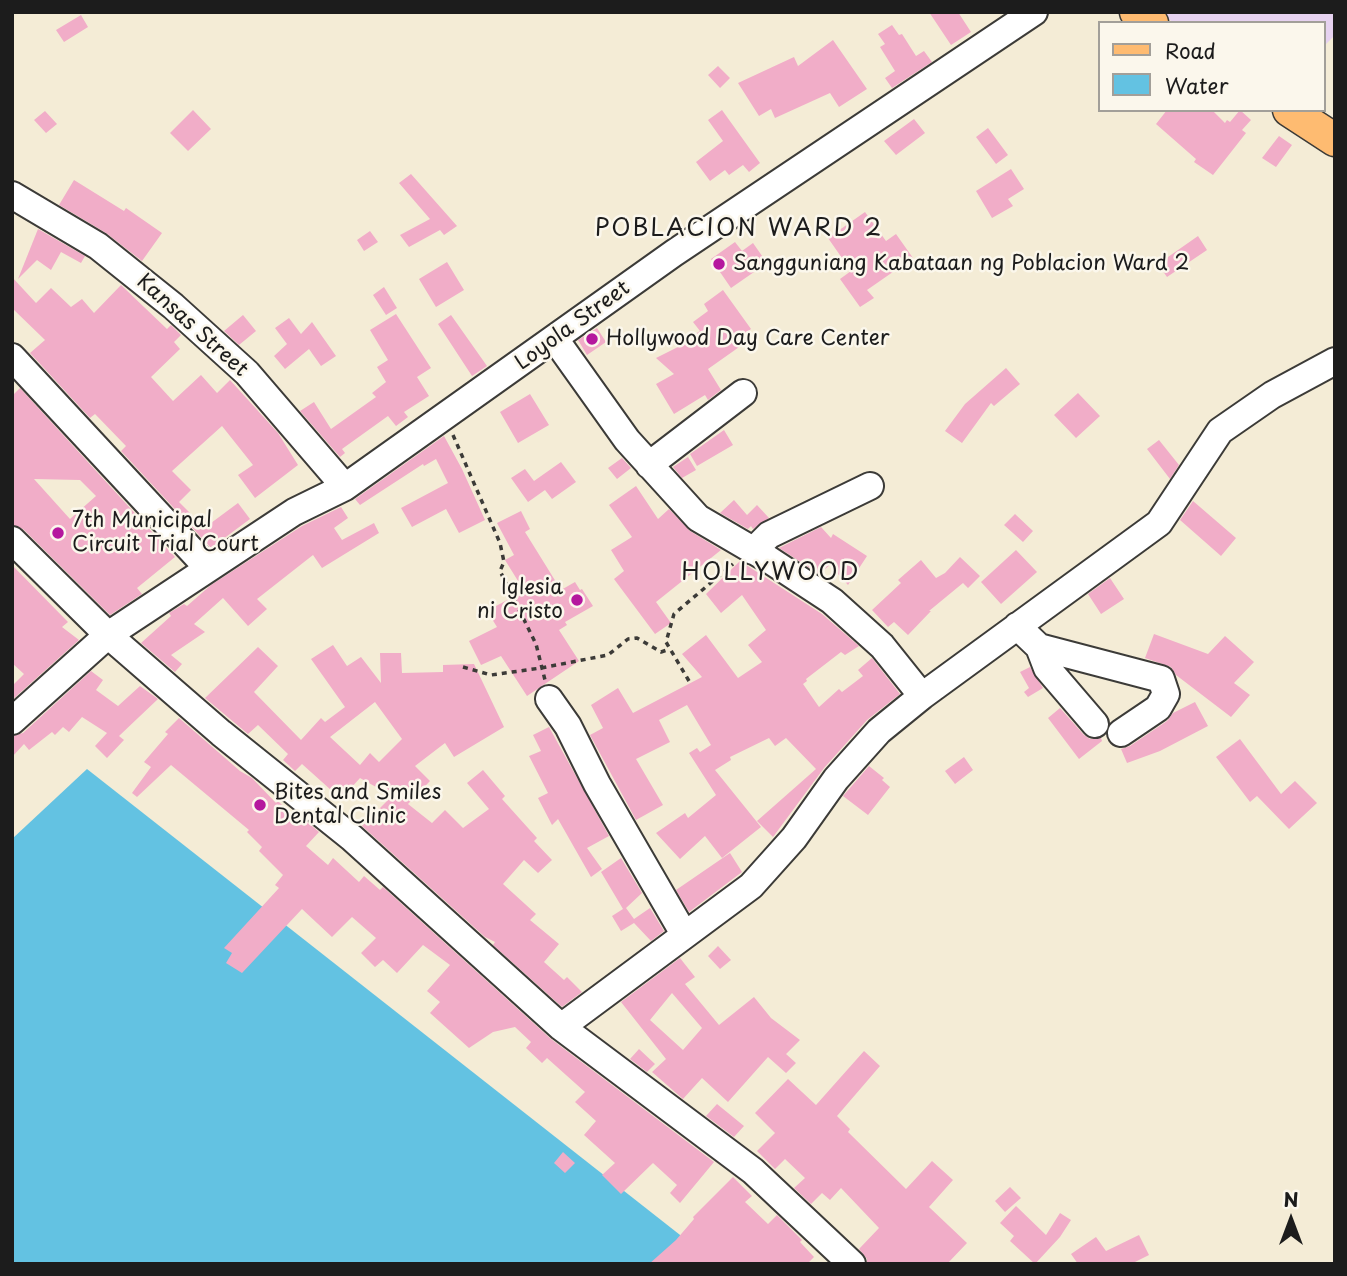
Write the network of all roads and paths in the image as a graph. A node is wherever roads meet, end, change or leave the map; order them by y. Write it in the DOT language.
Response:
graph roads {
  1 [pos="1034,12"];
  2 [pos="1292,112"];
  3 [pos="1335,140"];
  4 [pos="12,195"];
  5 [pos="555,340"];
  6 [pos="12,357"];
  7 [pos="1335,361"];
  8 [pos="743,393"];
  9 [pos="445,417"];
  10 [pos="649,464"];
  11 [pos="870,486"];
  12 [pos="345,487"];
  13 [pos="12,540"];
  14 [pos="752,550"];
  15 [pos="208,568"];
  16 [pos="1017,625"];
  17 [pos="108,635"];
  18 [pos="1039,647"];
  19 [pos="670,649"];
  20 [pos="463,667"];
  21 [pos="689,681"];
  22 [pos="922,696"];
  23 [pos="549,699"];
  24 [pos="12,721"];
  25 [pos="1095,724"];
  26 [pos="1121,733"];
  27 [pos="684,934"];
  28 [pos="561,1027"];
  29 [pos="852,1264"];
  1 -- 5 [label="street, Loyola Street"];
  2 -- 3 [label="main road"];
  4 -- 12 [label="street, Kansas Street"];
  5 -- 9 [label="street, Loyola Street"];
  5 -- 10 [label="street"];
  6 -- 15 [label="street"];
  7 -- 16 [label="street"];
  8 -- 10 [label="street"];
  9 -- 12 [label="street, Loyola Street"];
  9 -- 23 [label="path"];
  10 -- 14 [label="street"];
  11 -- 14 [label="street"];
  12 -- 15 [label="street, Loyola Street"];
  13 -- 17 [label="street"];
  14 -- 19 [label="path"];
  14 -- 22 [label="street"];
  15 -- 17 [label="street, Loyola Street"];
  16 -- 18 [label="street"];
  16 -- 22 [label="street"];
  17 -- 24 [label="street, Loyola Street"];
  17 -- 28 [label="street"];
  18 -- 25 [label="street"];
  18 -- 26 [label="street"];
  19 -- 20 [label="path"];
  19 -- 21 [label="path"];
  22 -- 27 [label="street"];
  23 -- 27 [label="street"];
  27 -- 28 [label="street"];
  28 -- 29 [label="street"];
}
